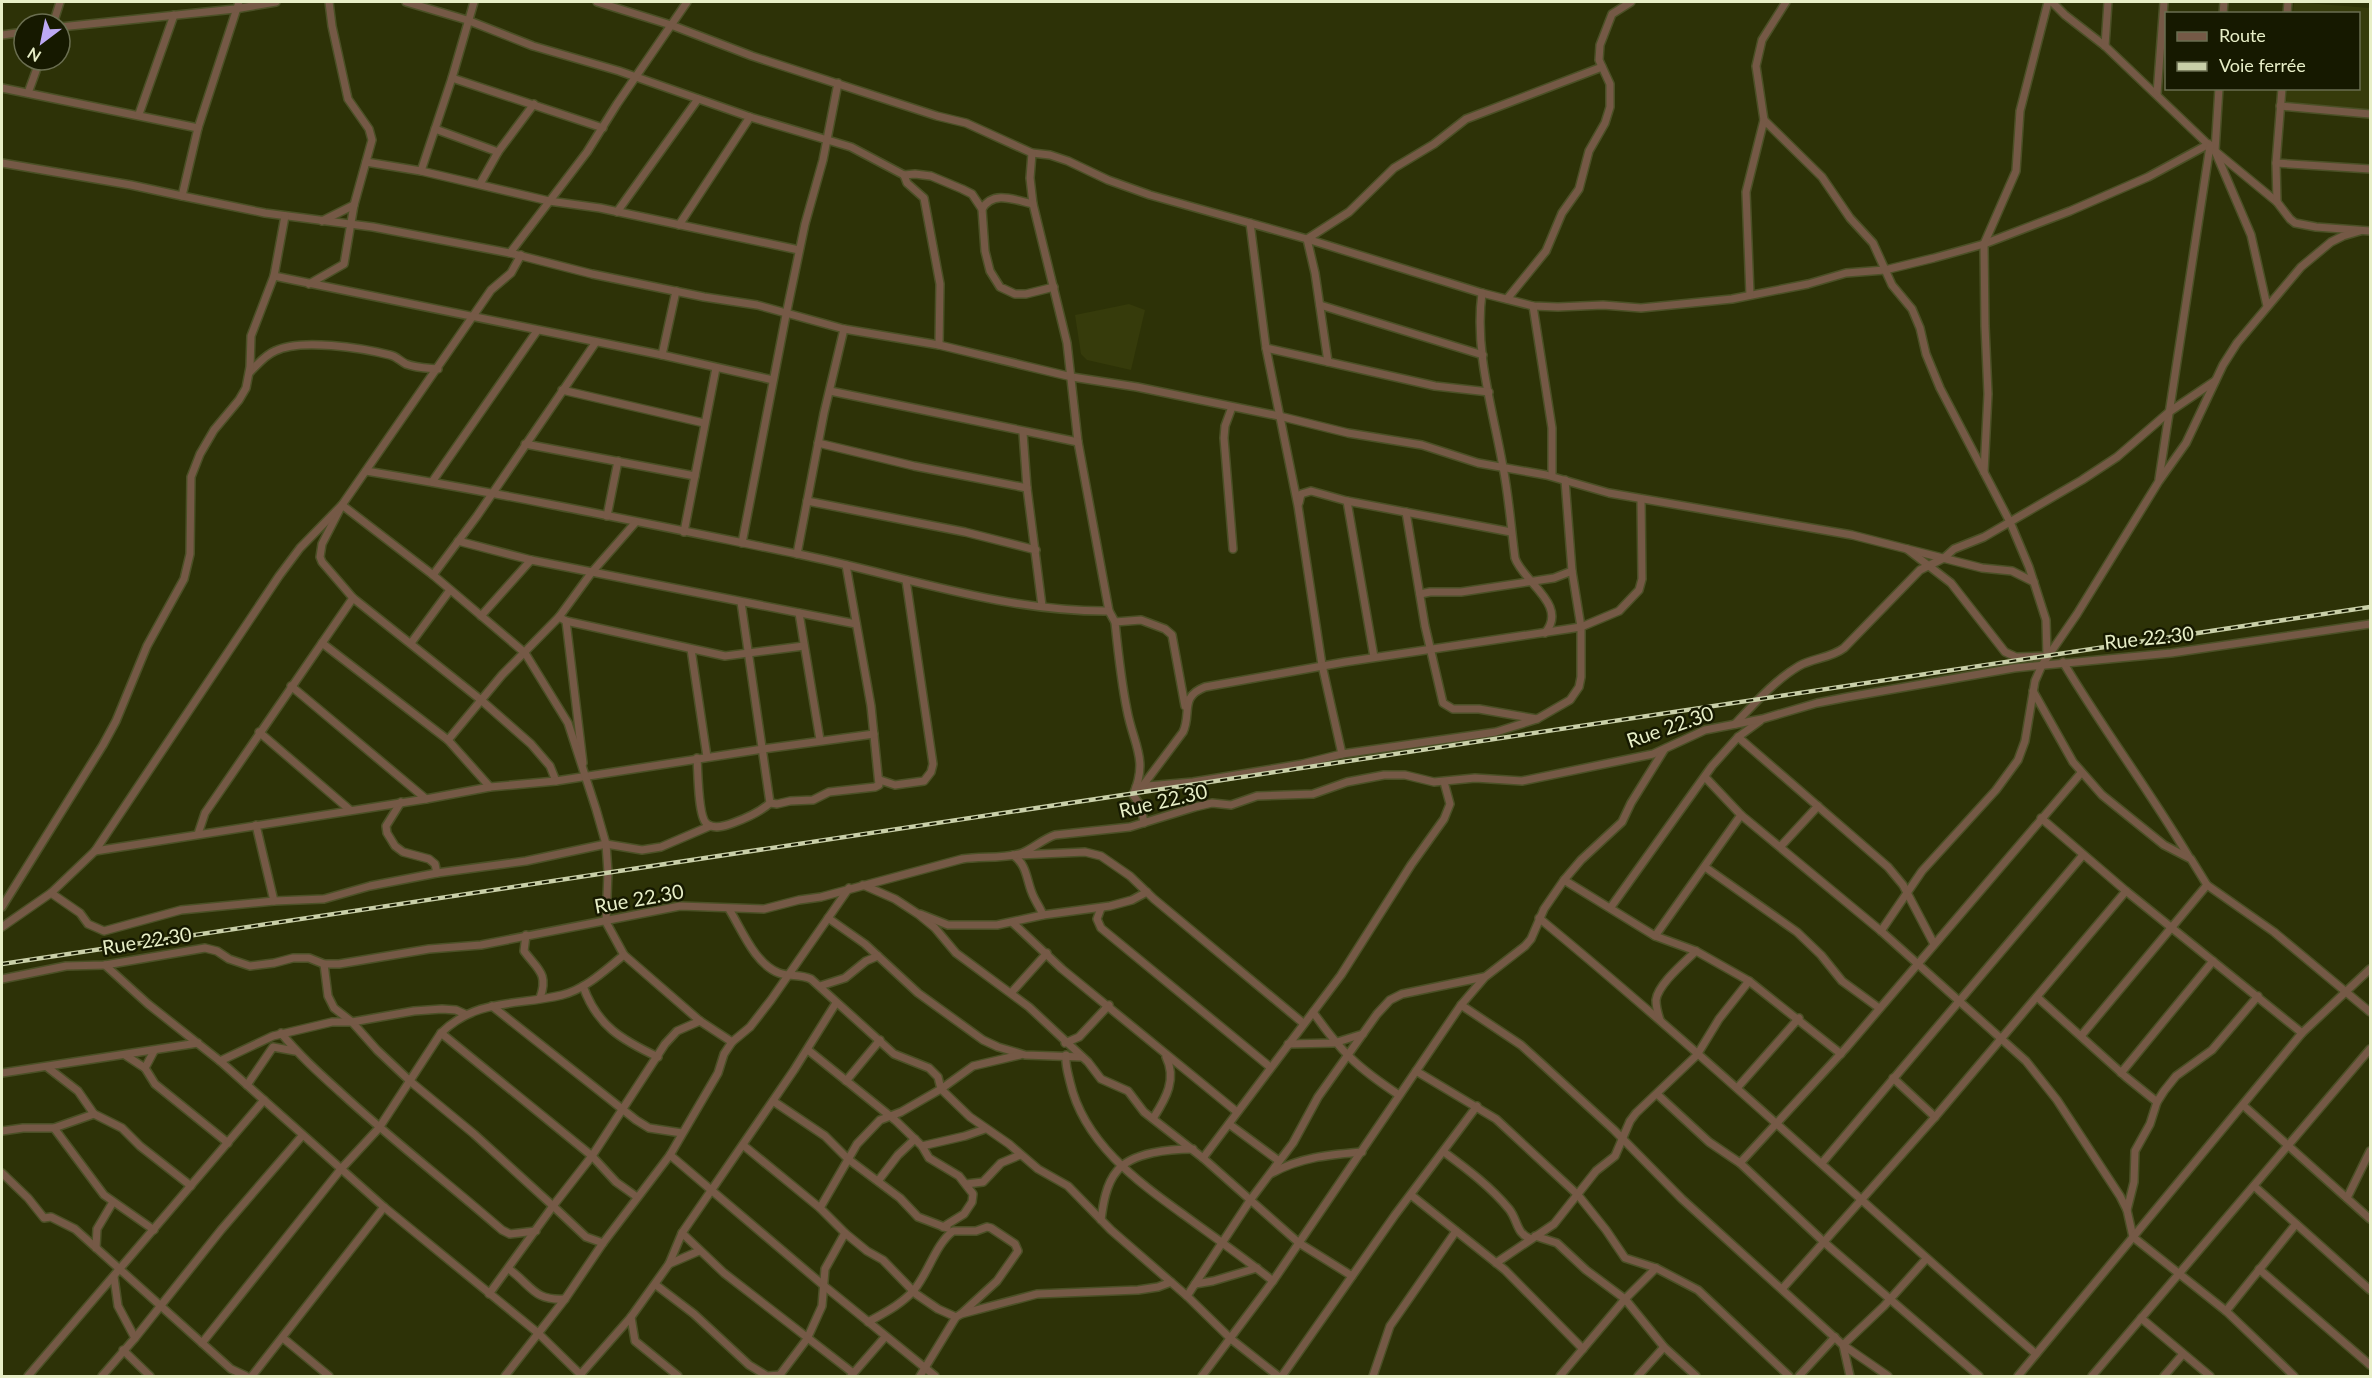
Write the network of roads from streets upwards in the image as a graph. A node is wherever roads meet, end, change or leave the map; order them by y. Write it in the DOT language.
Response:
graph roads {
  1 [pos="276,2"];
  2 [pos="329,2"];
  3 [pos="406,2"];
  4 [pos="474,2"];
  5 [pos="597,2"];
  6 [pos="687,2"];
  7 [pos="1631,2"];
  8 [pos="1786,2"];
  9 [pos="2050,2"];
  10 [pos="2108,2"];
  11 [pos="2164,2"];
  12 [pos="237,5"];
  13 [pos="174,15"];
  14 [pos="467,20"];
  15 [pos="670,25"];
  16 [pos="72,26"];
  17 [pos="2105,46"];
  18 [pos="1602,67"];
  19 [pos="36,72"];
  20 [pos="636,77"];
  21 [pos="452,78"];
  22 [pos="838,83"];
  23 [pos="2,88"];
  24 [pos="2219,90"];
  25 [pos="2282,90"];
  26 [pos="28,93"];
  27 [pos="2157,94"];
  28 [pos="698,99"];
  29 [pos="534,104"];
  30 [pos="2280,106"];
  31 [pos="139,114"];
  32 [pos="2370,114"];
  33 [pos="750,117"];
  34 [pos="1764,120"];
  35 [pos="198,128"];
  36 [pos="603,128"];
  37 [pos="435,129"];
  38 [pos="827,140"];
  39 [pos="2211,147"];
  40 [pos="498,152"];
  41 [pos="1032,153"];
  42 [pos="366,162"];
  43 [pos="2,163"];
  44 [pos="2276,163"];
  45 [pos="2370,170"];
  46 [pos="421,171"];
  47 [pos="904,175"];
  48 [pos="480,184"];
  49 [pos="182,196"];
  50 [pos="549,201"];
  51 [pos="2277,202"];
  52 [pos="1033,204"];
  53 [pos="354,205"];
  54 [pos="982,209"];
  55 [pos="617,212"];
  56 [pos="285,216"];
  57 [pos="322,221"];
  58 [pos="1250,222"];
  59 [pos="350,225"];
  60 [pos="679,225"];
  61 [pos="2360,231"];
  62 [pos="2370,231"];
  63 [pos="1306,239"];
  64 [pos="1984,244"];
  65 [pos="800,250"];
  66 [pos="510,253"];
  67 [pos="521,255"];
  68 [pos="1885,270"];
  69 [pos="274,276"];
  70 [pos="309,284"];
  71 [pos="1054,287"];
  72 [pos="676,291"];
  73 [pos="1482,293"];
  74 [pos="1750,295"];
  75 [pos="1507,299"];
  76 [pos="1320,305"];
  77 [pos="1533,306"];
  78 [pos="2267,306"];
  79 [pos="786,315"];
  80 [pos="474,316"];
  81 [pos="844,329"];
  82 [pos="537,331"];
  83 [pos="596,342"];
  84 [pos="939,345"];
  85 [pos="1266,348"];
  86 [pos="662,355"];
  87 [pos="1483,355"];
  88 [pos="1328,362"];
  89 [pos="716,368"];
  90 [pos="438,369"];
  91 [pos="250,373"];
  92 [pos="1072,377"];
  93 [pos="773,380"];
  94 [pos="2215,381"];
  95 [pos="562,390"];
  96 [pos="830,391"];
  97 [pos="1489,392"];
  98 [pos="1232,407"];
  99 [pos="2169,412"];
  100 [pos="1279,416"];
  101 [pos="704,423"];
  102 [pos="1023,432"];
  103 [pos="1078,442"];
  104 [pos="818,443"];
  105 [pos="525,444"];
  106 [pos="618,461"];
  107 [pos="1504,467"];
  108 [pos="366,471"];
  109 [pos="1984,475"];
  110 [pos="695,476"];
  111 [pos="1552,476"];
  112 [pos="1565,480"];
  113 [pos="2159,481"];
  114 [pos="432,482"];
  115 [pos="1027,488"];
  116 [pos="492,494"];
  117 [pos="1641,499"];
  118 [pos="807,501"];
  119 [pos="1347,501"];
  120 [pos="342,505"];
  121 [pos="1298,506"];
  122 [pos="1406,512"];
  123 [pos="607,516"];
  124 [pos="2010,522"];
  125 [pos="635,523"];
  126 [pos="684,532"];
  127 [pos="1511,532"];
  128 [pos="458,541"];
  129 [pos="742,543"];
  130 [pos="1233,549"];
  131 [pos="1906,549"];
  132 [pos="1036,550"];
  133 [pos="798,554"];
  134 [pos="1944,558"];
  135 [pos="531,560"];
  136 [pos="846,565"];
  137 [pos="1928,566"];
  138 [pos="1572,571"];
  139 [pos="592,572"];
  140 [pos="433,574"];
  141 [pos="906,580"];
  142 [pos="1532,581"];
  143 [pos="2034,582"];
  144 [pos="450,590"];
  145 [pos="1420,594"];
  146 [pos="353,597"];
  147 [pos="741,602"];
  148 [pos="1042,606"];
  149 [pos="1109,611"];
  150 [pos="799,613"];
  151 [pos="481,616"];
  152 [pos="563,619"];
  153 [pos="1115,622"];
  154 [pos="856,624"];
  155 [pos="2370,624"];
  156 [pos="1581,627"];
  157 [pos="1545,633"];
  158 [pos="322,643"];
  159 [pos="411,643"];
  160 [pos="804,646"];
  161 [pos="691,649"];
  162 [pos="1431,650"];
  163 [pos="747,652"];
  164 [pos="525,653"];
  165 [pos="2047,656"];
  166 [pos="1374,657"];
  167 [pos="2063,662"];
  168 [pos="1323,665"];
  169 [pos="2042,665"];
  170 [pos="291,687"];
  171 [pos="2033,691"];
  172 [pos="482,700"];
  173 [pos="1186,709"];
  174 [pos="1537,719"];
  175 [pos="1762,719"];
  176 [pos="1735,724"];
  177 [pos="259,732"];
  178 [pos="874,734"];
  179 [pos="1738,737"];
  180 [pos="448,740"];
  181 [pos="819,740"];
  182 [pos="763,748"];
  183 [pos="1664,750"];
  184 [pos="1342,754"];
  185 [pos="707,757"];
  186 [pos="697,758"];
  187 [pos="2081,773"];
  188 [pos="584,777"];
  189 [pos="1705,777"];
  190 [pos="880,780"];
  191 [pos="556,781"];
  192 [pos="1444,782"];
  193 [pos="490,787"];
  194 [pos="1139,788"];
  195 [pos="426,799"];
  196 [pos="401,802"];
  197 [pos="770,803"];
  198 [pos="1818,806"];
  199 [pos="350,810"];
  200 [pos="1741,815"];
  201 [pos="2041,818"];
  202 [pos="1144,823"];
  203 [pos="256,825"];
  204 [pos="710,826"];
  205 [pos="198,834"];
  206 [pos="606,844"];
  207 [pos="1781,846"];
  208 [pos="95,850"];
  209 [pos="1013,855"];
  210 [pos="2083,855"];
  211 [pos="1031,856"];
  212 [pos="2190,859"];
  213 [pos="1705,867"];
  214 [pos="1026,869"];
  215 [pos="437,873"];
  216 [pos="1564,880"];
  217 [pos="863,885"];
  218 [pos="2207,885"];
  219 [pos="849,888"];
  220 [pos="2126,891"];
  221 [pos="1147,892"];
  222 [pos="1907,893"];
  223 [pos="51,894"];
  224 [pos="274,901"];
  225 [pos="2,907"];
  226 [pos="1611,907"];
  227 [pos="1101,908"];
  228 [pos="729,909"];
  229 [pos="918,914"];
  230 [pos="1043,915"];
  231 [pos="828,918"];
  232 [pos="1539,918"];
  233 [pos="606,922"];
  234 [pos="1013,922"];
  235 [pos="2,927"];
  236 [pos="2171,927"];
  237 [pos="1881,931"];
  238 [pos="526,935"];
  239 [pos="1655,936"];
  240 [pos="1934,944"];
  241 [pos="1696,951"];
  242 [pos="1047,953"];
  243 [pos="624,955"];
  244 [pos="878,956"];
  245 [pos="2213,961"];
  246 [pos="324,964"];
  247 [pos="1918,964"];
  248 [pos="105,965"];
  249 [pos="2370,969"];
  250 [pos="790,974"];
  251 [pos="1485,977"];
  252 [pos="2,979"];
  253 [pos="1749,981"];
  254 [pos="583,986"];
  255 [pos="820,986"];
  256 [pos="2346,992"];
  257 [pos="1011,993"];
  258 [pos="2258,996"];
  259 [pos="2037,997"];
  260 [pos="540,998"];
  261 [pos="836,1002"];
  262 [pos="1959,1002"];
  263 [pos="1109,1005"];
  264 [pos="1461,1005"];
  265 [pos="492,1006"];
  266 [pos="1879,1008"];
  267 [pos="1312,1012"];
  268 [pos="2370,1012"];
  269 [pos="465,1014"];
  270 [pos="1798,1018"];
  271 [pos="700,1021"];
  272 [pos="1660,1021"];
  273 [pos="352,1022"];
  274 [pos="1302,1023"];
  275 [pos="281,1033"];
  276 [pos="441,1033"];
  277 [pos="2302,1033"];
  278 [pos="1363,1034"];
  279 [pos="2081,1036"];
  280 [pos="2001,1038"];
  281 [pos="880,1040"];
  282 [pos="732,1042"];
  283 [pos="198,1043"];
  284 [pos="1065,1043"];
  285 [pos="1334,1043"];
  286 [pos="1288,1044"];
  287 [pos="2370,1049"];
  288 [pos="154,1050"];
  289 [pos="808,1050"];
  290 [pos="295,1051"];
  291 [pos="1164,1052"];
  292 [pos="1025,1054"];
  293 [pos="1841,1054"];
  294 [pos="125,1055"];
  295 [pos="1066,1055"];
  296 [pos="1697,1055"];
  297 [pos="1347,1056"];
  298 [pos="658,1057"];
  299 [pos="1082,1057"];
  300 [pos="220,1061"];
  301 [pos="47,1067"];
  302 [pos="1270,1067"];
  303 [pos="145,1068"];
  304 [pos="1416,1071"];
  305 [pos="2,1073"];
  306 [pos="2121,1073"];
  307 [pos="1893,1078"];
  308 [pos="846,1081"];
  309 [pos="411,1082"];
  310 [pos="247,1085"];
  311 [pos="1738,1087"];
  312 [pos="942,1089"];
  313 [pos="1657,1094"];
  314 [pos="1399,1095"];
  315 [pos="264,1100"];
  316 [pos="773,1101"];
  317 [pos="2157,1102"];
  318 [pos="1477,1106"];
  319 [pos="2244,1106"];
  320 [pos="622,1111"];
  321 [pos="1238,1112"];
  322 [pos="94,1114"];
  323 [pos="890,1116"];
  324 [pos="1154,1117"];
  325 [pos="1935,1117"];
  326 [pos="1229,1124"];
  327 [pos="1777,1124"];
  328 [pos="54,1128"];
  329 [pos="379,1128"];
  330 [pos="985,1129"];
  331 [pos="2,1131"];
  332 [pos="682,1133"];
  333 [pos="302,1136"];
  334 [pos="915,1139"];
  335 [pos="1622,1139"];
  336 [pos="228,1143"];
  337 [pos="743,1145"];
  338 [pos="2287,1145"];
  339 [pos="922,1146"];
  340 [pos="1193,1149"];
  341 [pos="2370,1151"];
  342 [pos="1362,1152"];
  343 [pos="1444,1152"];
  344 [pos="670,1155"];
  345 [pos="1020,1155"];
  346 [pos="592,1156"];
  347 [pos="1203,1158"];
  348 [pos="848,1159"];
  349 [pos="1280,1161"];
  350 [pos="1740,1163"];
  351 [pos="1822,1163"];
  352 [pos="1122,1166"];
  353 [pos="341,1169"];
  354 [pos="2,1173"];
  355 [pos="1271,1173"];
  356 [pos="878,1181"];
  357 [pos="966,1184"];
  358 [pos="192,1186"];
  359 [pos="2254,1186"];
  360 [pos="713,1191"];
  361 [pos="1411,1195"];
  362 [pos="1578,1195"];
  363 [pos="637,1197"];
  364 [pos="1251,1198"];
  365 [pos="2347,1198"];
  366 [pos="1862,1200"];
  367 [pos="112,1202"];
  368 [pos="553,1206"];
  369 [pos="384,1207"];
  370 [pos="820,1208"];
  371 [pos="2127,1210"];
  372 [pos="2370,1219"];
  373 [pos="1101,1220"];
  374 [pos="2296,1224"];
  375 [pos="944,1227"];
  376 [pos="154,1230"];
  377 [pos="952,1230"];
  378 [pos="536,1231"];
  379 [pos="1456,1231"];
  380 [pos="682,1233"];
  381 [pos="844,1233"];
  382 [pos="1533,1237"];
  383 [pos="2133,1237"];
  384 [pos="603,1243"];
  385 [pos="1222,1243"];
  386 [pos="1299,1243"];
  387 [pos="1825,1243"];
  388 [pos="96,1248"];
  389 [pos="699,1251"];
  390 [pos="1926,1259"];
  391 [pos="1496,1263"];
  392 [pos="669,1264"];
  393 [pos="1257,1268"];
  394 [pos="1656,1268"];
  395 [pos="509,1269"];
  396 [pos="2259,1269"];
  397 [pos="120,1270"];
  398 [pos="2181,1274"];
  399 [pos="1352,1276"];
  400 [pos="114,1277"];
  401 [pos="1273,1281"];
  402 [pos="1171,1282"];
  403 [pos="1195,1284"];
  404 [pos="656,1285"];
  405 [pos="823,1285"];
  406 [pos="1782,1289"];
  407 [pos="2370,1290"];
  408 [pos="913,1291"];
  409 [pos="489,1294"];
  410 [pos="1187,1296"];
  411 [pos="565,1299"];
  412 [pos="1625,1299"];
  413 [pos="1890,1299"];
  414 [pos="162,1306"];
  415 [pos="2226,1311"];
  416 [pos="958,1315"];
  417 [pos="631,1317"];
  418 [pos="2141,1318"];
  419 [pos="868,1322"];
  420 [pos="538,1333"];
  421 [pos="885,1337"];
  422 [pos="1835,1337"];
  423 [pos="135,1338"];
  424 [pos="283,1338"];
  425 [pos="807,1339"];
  426 [pos="1231,1339"];
  427 [pos="202,1343"];
  428 [pos="1843,1345"];
  429 [pos="1664,1347"];
  430 [pos="1583,1349"];
  431 [pos="123,1350"];
  432 [pos="2036,1354"];
  433 [pos="2183,1354"];
  434 [pos="2370,1365"];
  435 [pos="925,1367"];
  436 [pos="852,1375"];
  437 [pos="581,1376"];
  438 [pos="780,1376"];
  439 [pos="28,1377"];
  440 [pos="102,1377"];
  441 [pos="150,1377"];
  442 [pos="246,1377"];
  443 [pos="252,1377"];
  444 [pos="329,1377"];
  445 [pos="505,1377"];
  446 [pos="678,1377"];
  447 [pos="920,1377"];
  448 [pos="935,1377"];
  449 [pos="1202,1377"];
  450 [pos="1280,1377"];
  451 [pos="1373,1377"];
  452 [pos="1560,1377"];
  453 [pos="1638,1377"];
  454 [pos="1695,1377"];
  455 [pos="1789,1377"];
  456 [pos="1799,1377"];
  457 [pos="1850,1377"];
  458 [pos="1888,1377"];
  459 [pos="1979,1377"];
  460 [pos="2018,1377"];
  461 [pos="2092,1377"];
  462 [pos="2164,1377"];
  463 [pos="2210,1377"];
  464 [pos="2294,1377"];
  1 -- 12 [label="street"];
  2 -- 42 [label="street"];
  3 -- 14 [label="street"];
  4 -- 14 [label="street"];
  5 -- 15 [label="street"];
  6 -- 15 [label="street"];
  7 -- 18 [label="street"];
  8 -- 34 [label="street"];
  9 -- 17 [label="street"];
  9 -- 64 [label="street"];
  10 -- 17 [label="street"];
  11 -- 27 [label="street"];
  12 -- 13 [label="street"];
  12 -- 35 [label="street"];
  13 -- 16 [label="street"];
  13 -- 31 [label="street"];
  14 -- 20 [label="street"];
  14 -- 21 [label="street"];
  15 -- 20 [label="street"];
  15 -- 22 [label="street"];
  17 -- 27 [label="street"];
  18 -- 63 [label="street"];
  18 -- 75 [label="street"];
  19 -- 26 [label="street"];
  20 -- 28 [label="street"];
  20 -- 36 [label="street"];
  21 -- 29 [label="street"];
  21 -- 37 [label="street"];
  22 -- 38 [label="street"];
  22 -- 41 [label="street"];
  23 -- 26 [label="street"];
  24 -- 39 [label="street"];
  25 -- 30 [label="street"];
  26 -- 31 [label="street"];
  27 -- 39 [label="street"];
  28 -- 33 [label="street"];
  28 -- 55 [label="street"];
  29 -- 36 [label="street"];
  29 -- 40 [label="street"];
  30 -- 32 [label="street"];
  30 -- 44 [label="street"];
  31 -- 35 [label="street"];
  33 -- 38 [label="street"];
  33 -- 60 [label="street"];
  34 -- 68 [label="street"];
  34 -- 74 [label="street"];
  35 -- 49 [label="street"];
  36 -- 50 [label="street"];
  37 -- 40 [label="street"];
  37 -- 46 [label="street"];
  38 -- 47 [label="street"];
  38 -- 65 [label="street"];
  39 -- 51 [label="street"];
  39 -- 64 [label="street"];
  39 -- 78 [label="street"];
  39 -- 99 [label="street"];
  40 -- 48 [label="street"];
  41 -- 52 [label="street"];
  41 -- 58 [label="street"];
  42 -- 46 [label="street"];
  42 -- 53 [label="street"];
  43 -- 49 [label="street"];
  44 -- 45 [label="street"];
  44 -- 51 [label="street"];
  46 -- 48 [label="street"];
  47 -- 54 [label="street"];
  47 -- 84 [label="street"];
  48 -- 50 [label="street"];
  49 -- 56 [label="street"];
  50 -- 55 [label="street"];
  50 -- 66 [label="street"];
  51 -- 61 [label="street"];
  52 -- 54 [label="street"];
  52 -- 71 [label="street"];
  53 -- 57 [label="street"];
  53 -- 59 [label="street"];
  54 -- 71 [label="street"];
  55 -- 60 [label="street"];
  56 -- 57 [label="street"];
  56 -- 69 [label="street"];
  57 -- 59 [label="street"];
  58 -- 63 [label="street"];
  58 -- 85 [label="street"];
  59 -- 66 [label="street"];
  59 -- 70 [label="street"];
  60 -- 65 [label="street"];
  61 -- 62 [label="street"];
  61 -- 78 [label="street"];
  63 -- 73 [label="street"];
  63 -- 76 [label="street"];
  64 -- 68 [label="street"];
  64 -- 109 [label="street"];
  65 -- 79 [label="street"];
  66 -- 67 [label="street"];
  67 -- 72 [label="street"];
  67 -- 80 [label="street"];
  68 -- 74 [label="street"];
  68 -- 109 [label="street"];
  69 -- 70 [label="street"];
  69 -- 91 [label="street"];
  70 -- 80 [label="street"];
  71 -- 92 [label="street"];
  72 -- 79 [label="street"];
  72 -- 86 [label="street"];
  73 -- 75 [label="street"];
  73 -- 87 [label="street"];
  74 -- 77 [label="street"];
  75 -- 77 [label="street"];
  76 -- 87 [label="street"];
  76 -- 88 [label="street"];
  77 -- 111 [label="street"];
  78 -- 94 [label="street"];
  79 -- 81 [label="street"];
  79 -- 93 [label="street"];
  80 -- 82 [label="street"];
  80 -- 90 [label="street"];
  81 -- 84 [label="street"];
  81 -- 96 [label="street"];
  82 -- 83 [label="street"];
  82 -- 114 [label="street"];
  83 -- 86 [label="street"];
  83 -- 95 [label="street"];
  84 -- 92 [label="street"];
  85 -- 88 [label="street"];
  85 -- 100 [label="street"];
  86 -- 89 [label="street"];
  87 -- 97 [label="street"];
  88 -- 97 [label="street"];
  89 -- 93 [label="street"];
  89 -- 101 [label="street"];
  90 -- 91 [label="street"];
  90 -- 108 [label="street"];
  91 -- 225 [label="street"];
  92 -- 98 [label="street"];
  92 -- 103 [label="street"];
  93 -- 129 [label="street"];
  94 -- 99 [label="street"];
  94 -- 113 [label="street"];
  95 -- 101 [label="street"];
  95 -- 105 [label="street"];
  96 -- 102 [label="street"];
  96 -- 104 [label="street"];
  97 -- 107 [label="street"];
  98 -- 100 [label="street"];
  98 -- 130 [label="street"];
  99 -- 113 [label="street"];
  99 -- 124 [label="street"];
  100 -- 107 [label="street"];
  100 -- 121 [label="street"];
  101 -- 110 [label="street"];
  102 -- 103 [label="street"];
  102 -- 115 [label="street"];
  103 -- 149 [label="street"];
  104 -- 115 [label="street"];
  104 -- 118 [label="street"];
  105 -- 106 [label="street"];
  105 -- 116 [label="street"];
  106 -- 110 [label="street"];
  106 -- 123 [label="street"];
  107 -- 111 [label="street"];
  107 -- 127 [label="street"];
  108 -- 114 [label="street"];
  108 -- 120 [label="street"];
  109 -- 124 [label="street"];
  110 -- 126 [label="street"];
  111 -- 112 [label="street"];
  112 -- 117 [label="street"];
  112 -- 138 [label="street"];
  113 -- 165 [label="street"];
  114 -- 116 [label="street"];
  115 -- 132 [label="street"];
  116 -- 123 [label="street"];
  116 -- 128 [label="street"];
  117 -- 131 [label="street"];
  117 -- 156 [label="street"];
  118 -- 132 [label="street"];
  118 -- 133 [label="street"];
  119 -- 121 [label="street"];
  119 -- 122 [label="street"];
  119 -- 166 [label="street"];
  120 -- 140 [label="street"];
  120 -- 146 [label="street"];
  120 -- 208 [label="street"];
  121 -- 168 [label="street"];
  122 -- 127 [label="street"];
  122 -- 145 [label="street"];
  123 -- 125 [label="street"];
  124 -- 134 [label="street"];
  124 -- 143 [label="street"];
  125 -- 126 [label="street"];
  125 -- 139 [label="street"];
  126 -- 129 [label="street"];
  127 -- 142 [label="street"];
  128 -- 135 [label="street"];
  128 -- 140 [label="street"];
  129 -- 133 [label="street"];
  131 -- 134 [label="street"];
  131 -- 137 [label="street"];
  132 -- 148 [label="street"];
  133 -- 136 [label="street"];
  134 -- 137 [label="street"];
  134 -- 143 [label="street"];
  135 -- 139 [label="street"];
  135 -- 151 [label="street"];
  136 -- 141 [label="street"];
  136 -- 154 [label="street"];
  137 -- 165 [label="street"];
  137 -- 176 [label="street"];
  138 -- 142 [label="street"];
  138 -- 156 [label="street"];
  139 -- 147 [label="street"];
  139 -- 152 [label="street"];
  140 -- 144 [label="street"];
  141 -- 148 [label="street"];
  141 -- 190 [label="street"];
  142 -- 145 [label="street"];
  142 -- 157 [label="street"];
  143 -- 165 [label="street"];
  144 -- 151 [label="street"];
  144 -- 159 [label="street"];
  145 -- 162 [label="street"];
  146 -- 158 [label="street"];
  146 -- 159 [label="street"];
  147 -- 150 [label="street"];
  147 -- 163 [label="street"];
  148 -- 149 [label="street"];
  149 -- 153 [label="street"];
  150 -- 154 [label="street"];
  150 -- 160 [label="street"];
  151 -- 164 [label="street"];
  152 -- 161 [label="street"];
  152 -- 164 [label="street"];
  152 -- 188 [label="street"];
  153 -- 173 [label="street"];
  153 -- 194 [label="street"];
  154 -- 178 [label="street"];
  155 -- 167 [label="street, Rue 22.30"];
  156 -- 157 [label="street"];
  156 -- 174 [label="street"];
  157 -- 162 [label="street"];
  158 -- 170 [label="street"];
  158 -- 180 [label="street"];
  159 -- 172 [label="street"];
  160 -- 163 [label="street"];
  160 -- 181 [label="street"];
  161 -- 163 [label="street"];
  161 -- 185 [label="street"];
  162 -- 166 [label="street"];
  162 -- 174 [label="street"];
  163 -- 182 [label="street"];
  164 -- 172 [label="street"];
  164 -- 188 [label="street"];
  165 -- 169 [label="street"];
  166 -- 168 [label="street"];
  167 -- 169 [label="street, Rue 22.30"];
  167 -- 212 [label="street"];
  168 -- 173 [label="street"];
  168 -- 184 [label="street"];
  169 -- 171 [label="street"];
  169 -- 175 [label="street, Rue 22.30"];
  170 -- 177 [label="street"];
  170 -- 195 [label="street"];
  171 -- 187 [label="street"];
  171 -- 222 [label="street"];
  172 -- 180 [label="street"];
  172 -- 191 [label="street"];
  173 -- 194 [label="street"];
  174 -- 184 [label="street"];
  175 -- 176 [label="street, Rue 22.30"];
  175 -- 179 [label="street"];
  176 -- 183 [label="street, Rue 22.30"];
  177 -- 199 [label="street"];
  177 -- 205 [label="street"];
  178 -- 181 [label="street"];
  178 -- 190 [label="street"];
  179 -- 189 [label="street"];
  179 -- 198 [label="street"];
  180 -- 193 [label="street"];
  181 -- 182 [label="street"];
  182 -- 185 [label="street"];
  182 -- 197 [label="street"];
  183 -- 192 [label="street, Rue 22.30"];
  183 -- 216 [label="street"];
  184 -- 194 [label="street"];
  185 -- 186 [label="street"];
  186 -- 188 [label="street"];
  186 -- 204 [label="street"];
  187 -- 201 [label="street"];
  187 -- 212 [label="street"];
  188 -- 191 [label="street"];
  188 -- 206 [label="street"];
  189 -- 200 [label="street"];
  189 -- 226 [label="street"];
  190 -- 197 [label="street"];
  191 -- 193 [label="street"];
  192 -- 202 [label="street, Rue 22.30"];
  192 -- 267 [label="street"];
  193 -- 195 [label="street"];
  194 -- 202 [label="street"];
  195 -- 196 [label="street"];
  196 -- 199 [label="street"];
  196 -- 215 [label="street"];
  197 -- 204 [label="street"];
  198 -- 207 [label="street"];
  198 -- 222 [label="street"];
  199 -- 203 [label="street"];
  200 -- 207 [label="street"];
  200 -- 213 [label="street"];
  201 -- 210 [label="street"];
  201 -- 240 [label="street"];
  202 -- 209 [label="street, Rue 22.30"];
  203 -- 205 [label="street"];
  203 -- 224 [label="street"];
  204 -- 206 [label="street"];
  205 -- 208 [label="street"];
  206 -- 215 [label="street"];
  206 -- 233 [label="street"];
  207 -- 237 [label="street"];
  208 -- 223 [label="street"];
  209 -- 211 [label="street"];
  209 -- 214 [label="street"];
  209 -- 217 [label="street, Rue 22.30"];
  210 -- 220 [label="street"];
  210 -- 262 [label="street"];
  211 -- 214 [label="street"];
  211 -- 221 [label="street"];
  212 -- 218 [label="street"];
  213 -- 239 [label="street"];
  213 -- 266 [label="street"];
  214 -- 230 [label="street"];
  215 -- 224 [label="street"];
  216 -- 226 [label="street"];
  216 -- 232 [label="street"];
  217 -- 219 [label="street, Rue 22.30"];
  217 -- 229 [label="street"];
  218 -- 236 [label="street"];
  218 -- 256 [label="street"];
  219 -- 228 [label="street, Rue 22.30"];
  219 -- 231 [label="street"];
  220 -- 236 [label="street"];
  220 -- 259 [label="street"];
  221 -- 227 [label="street"];
  221 -- 274 [label="street"];
  222 -- 237 [label="street"];
  222 -- 240 [label="street"];
  223 -- 224 [label="street"];
  223 -- 235 [label="street"];
  226 -- 239 [label="street"];
  227 -- 230 [label="street"];
  227 -- 302 [label="street"];
  228 -- 233 [label="street, Rue 22.30"];
  228 -- 250 [label="street"];
  229 -- 234 [label="street"];
  229 -- 257 [label="street"];
  230 -- 234 [label="street"];
  231 -- 244 [label="street"];
  231 -- 250 [label="street"];
  232 -- 251 [label="street"];
  232 -- 272 [label="street"];
  233 -- 238 [label="street, Rue 22.30"];
  233 -- 243 [label="street"];
  234 -- 242 [label="street"];
  236 -- 245 [label="street"];
  236 -- 279 [label="street"];
  237 -- 247 [label="street"];
  238 -- 246 [label="street, Rue 22.30"];
  238 -- 260 [label="street"];
  239 -- 241 [label="street"];
  240 -- 247 [label="street"];
  241 -- 253 [label="street"];
  241 -- 272 [label="street"];
  242 -- 257 [label="street"];
  242 -- 263 [label="street"];
  243 -- 254 [label="street"];
  243 -- 271 [label="street"];
  244 -- 255 [label="street"];
  244 -- 292 [label="street"];
  245 -- 258 [label="street"];
  245 -- 306 [label="street"];
  246 -- 248 [label="street, Rue 22.30"];
  246 -- 273 [label="street"];
  247 -- 262 [label="street"];
  247 -- 266 [label="street"];
  248 -- 252 [label="street, Rue 22.30"];
  248 -- 283 [label="street"];
  249 -- 256 [label="street"];
  250 -- 255 [label="street"];
  250 -- 282 [label="street"];
  251 -- 264 [label="street"];
  251 -- 278 [label="street"];
  253 -- 270 [label="street"];
  253 -- 296 [label="street"];
  254 -- 260 [label="street"];
  254 -- 298 [label="street"];
  255 -- 261 [label="street"];
  256 -- 268 [label="street"];
  256 -- 277 [label="street"];
  257 -- 284 [label="street"];
  258 -- 277 [label="street"];
  258 -- 317 [label="street"];
  259 -- 279 [label="street"];
  259 -- 280 [label="street"];
  260 -- 265 [label="street"];
  261 -- 281 [label="street"];
  261 -- 289 [label="street"];
  262 -- 280 [label="street"];
  262 -- 307 [label="street"];
  263 -- 284 [label="street"];
  263 -- 291 [label="street"];
  264 -- 304 [label="street"];
  264 -- 335 [label="street"];
  265 -- 269 [label="street"];
  265 -- 320 [label="street"];
  266 -- 293 [label="street"];
  267 -- 274 [label="street"];
  267 -- 285 [label="street"];
  269 -- 273 [label="street"];
  269 -- 276 [label="street"];
  270 -- 293 [label="street"];
  270 -- 311 [label="street"];
  271 -- 282 [label="street"];
  271 -- 298 [label="street"];
  272 -- 296 [label="street"];
  273 -- 275 [label="street"];
  273 -- 309 [label="street"];
  274 -- 286 [label="street"];
  275 -- 290 [label="street"];
  275 -- 300 [label="street"];
  276 -- 309 [label="street"];
  276 -- 346 [label="street"];
  277 -- 319 [label="street"];
  278 -- 285 [label="street"];
  278 -- 297 [label="street"];
  279 -- 306 [label="street"];
  280 -- 325 [label="street"];
  280 -- 371 [label="street"];
  281 -- 308 [label="street"];
  281 -- 312 [label="street"];
  282 -- 332 [label="street"];
  283 -- 288 [label="street"];
  283 -- 300 [label="street"];
  284 -- 299 [label="street"];
  285 -- 286 [label="street"];
  285 -- 297 [label="street"];
  286 -- 302 [label="street"];
  287 -- 338 [label="street"];
  288 -- 294 [label="street"];
  288 -- 303 [label="street"];
  289 -- 308 [label="street"];
  289 -- 316 [label="street"];
  290 -- 310 [label="street"];
  290 -- 329 [label="street"];
  291 -- 321 [label="street"];
  291 -- 324 [label="street"];
  292 -- 295 [label="street"];
  292 -- 312 [label="street"];
  293 -- 327 [label="street"];
  294 -- 301 [label="street"];
  294 -- 303 [label="street"];
  295 -- 299 [label="street"];
  295 -- 352 [label="street"];
  296 -- 311 [label="street"];
  296 -- 313 [label="street"];
  297 -- 314 [label="street"];
  297 -- 349 [label="street"];
  298 -- 320 [label="street"];
  299 -- 324 [label="street"];
  300 -- 310 [label="street"];
  301 -- 305 [label="street"];
  301 -- 322 [label="street"];
  302 -- 321 [label="street"];
  303 -- 336 [label="street"];
  304 -- 314 [label="street"];
  304 -- 318 [label="street"];
  306 -- 317 [label="street"];
  307 -- 325 [label="street"];
  307 -- 351 [label="street"];
  308 -- 323 [label="street"];
  309 -- 329 [label="street"];
  309 -- 368 [label="street"];
  310 -- 315 [label="street"];
  311 -- 327 [label="street"];
  312 -- 323 [label="street"];
  312 -- 330 [label="street"];
  313 -- 335 [label="street"];
  313 -- 350 [label="street"];
  314 -- 342 [label="street"];
  315 -- 333 [label="street"];
  315 -- 336 [label="street"];
  316 -- 337 [label="street"];
  316 -- 348 [label="street"];
  317 -- 371 [label="street"];
  318 -- 343 [label="street"];
  318 -- 362 [label="street"];
  319 -- 338 [label="street"];
  319 -- 383 [label="street"];
  320 -- 332 [label="street"];
  320 -- 346 [label="street"];
  321 -- 326 [label="street"];
  322 -- 328 [label="street"];
  322 -- 358 [label="street"];
  323 -- 334 [label="street"];
  323 -- 348 [label="street"];
  324 -- 340 [label="street"];
  325 -- 366 [label="street"];
  326 -- 347 [label="street"];
  326 -- 349 [label="street"];
  327 -- 350 [label="street"];
  327 -- 351 [label="street"];
  328 -- 331 [label="street"];
  328 -- 367 [label="street"];
  329 -- 353 [label="street"];
  329 -- 378 [label="street"];
  330 -- 339 [label="street"];
  330 -- 345 [label="street"];
  332 -- 344 [label="street"];
  333 -- 353 [label="street"];
  333 -- 414 [label="street"];
  334 -- 339 [label="street"];
  334 -- 356 [label="street"];
  335 -- 362 [label="street"];
  335 -- 406 [label="street"];
  336 -- 358 [label="street"];
  337 -- 360 [label="street"];
  337 -- 370 [label="street"];
  338 -- 359 [label="street"];
  338 -- 365 [label="street"];
  339 -- 357 [label="street"];
  340 -- 347 [label="street"];
  340 -- 352 [label="street"];
  341 -- 365 [label="street"];
  342 -- 355 [label="street"];
  342 -- 386 [label="street"];
  343 -- 361 [label="street"];
  343 -- 382 [label="street"];
  344 -- 360 [label="street"];
  344 -- 363 [label="street"];
  345 -- 357 [label="street"];
  345 -- 373 [label="street"];
  346 -- 363 [label="street"];
  346 -- 368 [label="street"];
  347 -- 364 [label="street"];
  348 -- 356 [label="street"];
  348 -- 370 [label="street"];
  349 -- 355 [label="street"];
  350 -- 387 [label="street"];
  351 -- 366 [label="street"];
  352 -- 373 [label="street"];
  352 -- 385 [label="street"];
  353 -- 369 [label="street"];
  353 -- 427 [label="street"];
  354 -- 388 [label="street"];
  355 -- 364 [label="street"];
  356 -- 375 [label="street"];
  357 -- 375 [label="street"];
  358 -- 376 [label="street"];
  359 -- 374 [label="street"];
  359 -- 398 [label="street"];
  360 -- 380 [label="street"];
  360 -- 405 [label="street"];
  361 -- 379 [label="street"];
  361 -- 399 [label="street"];
  362 -- 382 [label="street"];
  362 -- 394 [label="street"];
  363 -- 384 [label="street"];
  364 -- 385 [label="street"];
  364 -- 386 [label="street"];
  365 -- 372 [label="street"];
  366 -- 387 [label="street"];
  366 -- 390 [label="street"];
  367 -- 376 [label="street"];
  367 -- 388 [label="street"];
  368 -- 378 [label="street"];
  368 -- 384 [label="street"];
  369 -- 409 [label="street"];
  369 -- 424 [label="street"];
  370 -- 381 [label="street"];
  371 -- 383 [label="street"];
  373 -- 402 [label="street"];
  374 -- 396 [label="street"];
  374 -- 407 [label="street"];
  375 -- 377 [label="street"];
  376 -- 397 [label="street"];
  377 -- 408 [label="street"];
  377 -- 416 [label="street"];
  378 -- 395 [label="street"];
  379 -- 391 [label="street"];
  379 -- 451 [label="street"];
  380 -- 389 [label="street"];
  380 -- 392 [label="street"];
  381 -- 405 [label="street"];
  381 -- 408 [label="street"];
  382 -- 391 [label="street"];
  382 -- 412 [label="street"];
  383 -- 398 [label="street"];
  383 -- 432 [label="street"];
  384 -- 411 [label="street"];
  385 -- 393 [label="street"];
  385 -- 403 [label="street"];
  386 -- 399 [label="street"];
  386 -- 401 [label="street"];
  387 -- 406 [label="street"];
  387 -- 413 [label="street"];
  388 -- 397 [label="street"];
  389 -- 392 [label="street"];
  389 -- 425 [label="street"];
  390 -- 413 [label="street"];
  390 -- 432 [label="street"];
  391 -- 430 [label="street"];
  392 -- 404 [label="street"];
  393 -- 401 [label="street"];
  393 -- 403 [label="street"];
  394 -- 412 [label="street"];
  394 -- 455 [label="street"];
  395 -- 409 [label="street"];
  395 -- 411 [label="street"];
  396 -- 415 [label="street"];
  396 -- 434 [label="street"];
  397 -- 400 [label="street"];
  397 -- 414 [label="street"];
  398 -- 415 [label="street"];
  398 -- 418 [label="street"];
  399 -- 450 [label="street"];
  400 -- 423 [label="street"];
  400 -- 439 [label="street"];
  401 -- 426 [label="street"];
  402 -- 410 [label="street"];
  402 -- 416 [label="street"];
  403 -- 410 [label="street"];
  404 -- 417 [label="street"];
  404 -- 438 [label="street"];
  405 -- 419 [label="street"];
  405 -- 425 [label="street"];
  406 -- 422 [label="street"];
  408 -- 416 [label="street"];
  408 -- 419 [label="street"];
  409 -- 420 [label="street"];
  410 -- 426 [label="street"];
  411 -- 420 [label="street"];
  412 -- 429 [label="street"];
  412 -- 430 [label="street"];
  413 -- 428 [label="street"];
  413 -- 459 [label="street"];
  414 -- 423 [label="street"];
  414 -- 427 [label="street"];
  415 -- 464 [label="street"];
  416 -- 435 [label="street"];
  417 -- 437 [label="street"];
  417 -- 446 [label="street"];
  418 -- 433 [label="street"];
  418 -- 461 [label="street"];
  419 -- 421 [label="street"];
  420 -- 437 [label="street"];
  420 -- 445 [label="street"];
  421 -- 435 [label="street"];
  421 -- 436 [label="street"];
  422 -- 428 [label="street"];
  422 -- 456 [label="street"];
  423 -- 431 [label="street"];
  424 -- 443 [label="street"];
  424 -- 444 [label="street"];
  425 -- 436 [label="street"];
  425 -- 438 [label="street"];
  426 -- 449 [label="street"];
  426 -- 450 [label="street"];
  427 -- 442 [label="street"];
  428 -- 457 [label="street"];
  428 -- 458 [label="street"];
  429 -- 453 [label="street"];
  429 -- 454 [label="street"];
  430 -- 452 [label="street"];
  431 -- 440 [label="street"];
  431 -- 441 [label="street"];
  432 -- 460 [label="street"];
  433 -- 462 [label="street"];
  433 -- 463 [label="street"];
  435 -- 447 [label="street"];
  435 -- 448 [label="street"];
}
